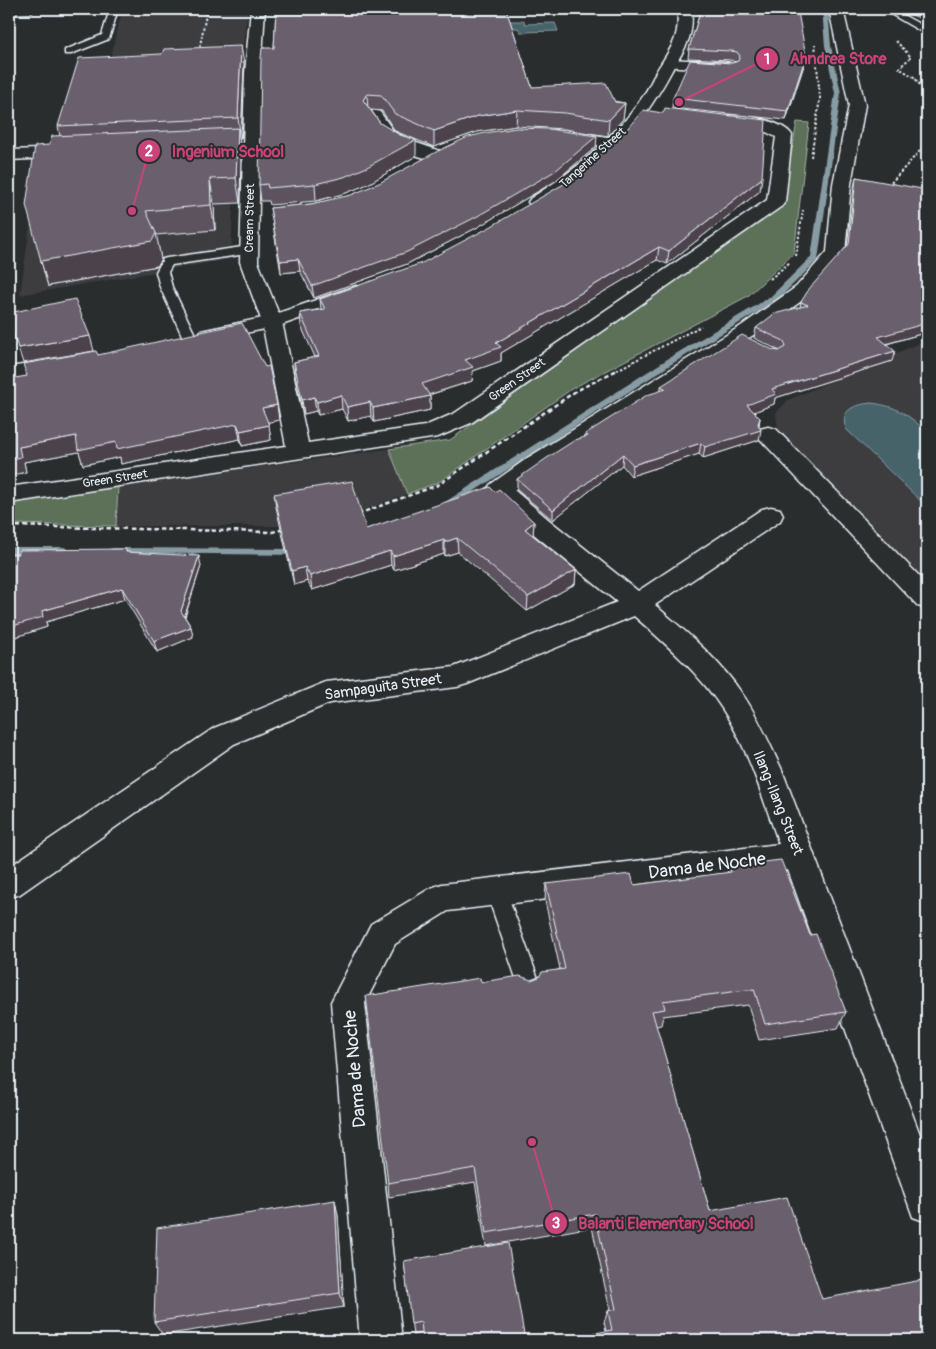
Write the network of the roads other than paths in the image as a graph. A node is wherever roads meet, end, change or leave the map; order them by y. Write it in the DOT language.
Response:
graph roads {
  1 [pos="30,9"];
  2 [pos="114,9"];
  3 [pos="258,9"];
  4 [pos="684,9"];
  5 [pos="836,9"];
  6 [pos="886,9"];
  7 [pos="9,10"];
  8 [pos="924,30"];
  9 [pos="68,52"];
  10 [pos="669,63"];
  11 [pos="730,66"];
  12 [pos="641,111"];
  13 [pos="661,113"];
  14 [pos="374,115"];
  15 [pos="710,118"];
  16 [pos="546,133"];
  17 [pos="612,143"];
  18 [pos="451,149"];
  19 [pos="85,152"];
  20 [pos="434,154"];
  21 [pos="9,155"];
  22 [pos="411,168"];
  23 [pos="522,211"];
  24 [pos="249,250"];
  25 [pos="370,286"];
  26 [pos="272,322"];
  27 [pos="181,341"];
  28 [pos="81,362"];
  29 [pos="9,373"];
  30 [pos="768,434"];
  31 [pos="298,451"];
  32 [pos="9,495"];
  33 [pos="771,516"];
  34 [pos="927,600"];
  35 [pos="638,604"];
  36 [pos="799,855"];
  37 [pos="9,884"];
  38 [pos="496,891"];
  39 [pos="528,984"];
  40 [pos="927,1203"];
  41 [pos="381,1340"];
  1 -- 7 [label="street"];
  2 -- 9 [label="lane"];
  3 -- 24 [label="street, Cream Street"];
  4 -- 10 [label="street, Tangerine Street"];
  5 -- 35 [label="street, Ilang-Ilang Street"];
  6 -- 8 [label="lane"];
  10 -- 11 [label="street"];
  10 -- 12 [label="street, Tangerine Street"];
  12 -- 13 [label="street"];
  12 -- 17 [label="street, Tangerine Street"];
  14 -- 20 [label="street"];
  15 -- 31 [label="street, Green Street"];
  16 -- 17 [label="street"];
  17 -- 23 [label="street, Tangerine Street"];
  18 -- 20 [label="street"];
  19 -- 21 [label="street"];
  20 -- 22 [label="street"];
  24 -- 26 [label="street, Cream Street"];
  24 -- 27 [label="lane"];
  25 -- 26 [label="street"];
  26 -- 27 [label="street"];
  26 -- 31 [label="street, Cream Street"];
  28 -- 29 [label="street"];
  30 -- 34 [label="street"];
  31 -- 32 [label="street, Green Street"];
  33 -- 35 [label="street, Sampaguita Street"];
  35 -- 36 [label="street, Ilang-Ilang Street"];
  35 -- 37 [label="street, Sampaguita Street"];
  36 -- 38 [label="street, Dama de Noche"];
  36 -- 40 [label="street, Ilang-Ilang Street"];
  38 -- 39 [label="lane"];
  38 -- 41 [label="street, Dama de Noche"];
}
